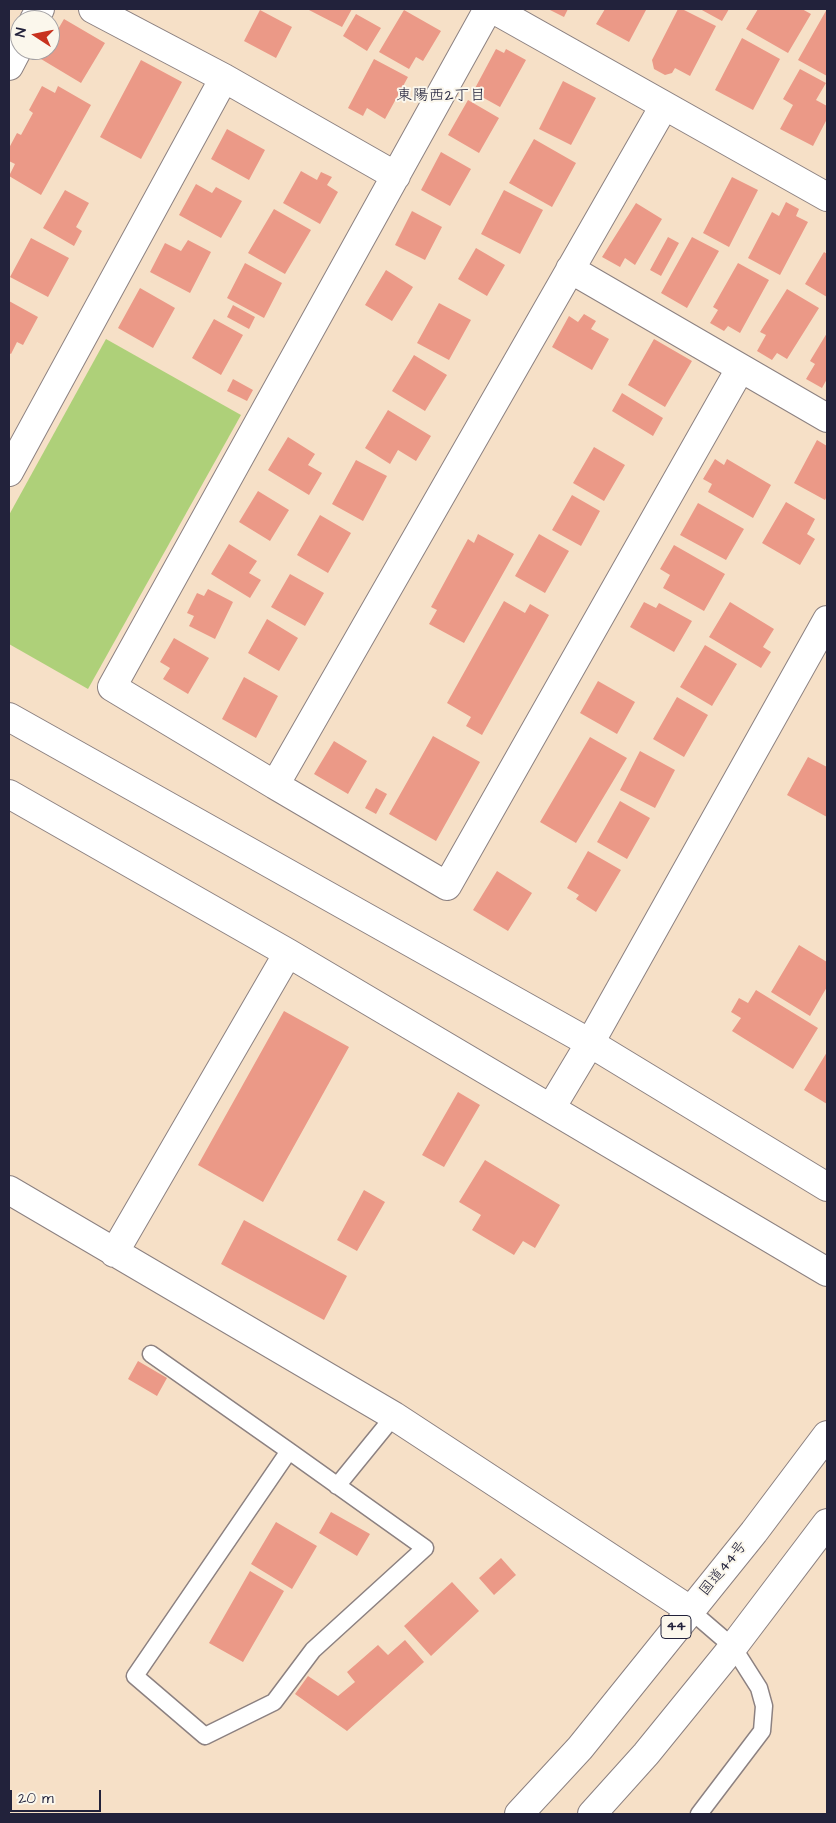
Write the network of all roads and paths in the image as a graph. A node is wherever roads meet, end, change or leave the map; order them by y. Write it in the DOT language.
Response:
graph roads {
  1 [pos="93,9"];
  2 [pos="488,9"];
  3 [pos="493,9"];
  4 [pos="224,78"];
  5 [pos="664,106"];
  6 [pos="396,176"];
  7 [pos="827,197"];
  8 [pos="570,269"];
  9 [pos="740,369"];
  10 [pos="827,418"];
  11 [pos="9,472"];
  12 [pos="827,620"];
  13 [pos="9,717"];
  14 [pos="276,785"];
  15 [pos="9,794"];
  16 [pos="288,953"];
  17 [pos="590,1043"];
  18 [pos="551,1108"];
  19 [pos="827,1187"];
  20 [pos="9,1190"];
  21 [pos="114,1253"];
  22 [pos="827,1272"];
  23 [pos="151,1354"];
  24 [pos="394,1416"];
  25 [pos="827,1435"];
  26 [pos="289,1452"];
  27 [pos="337,1486"];
  28 [pos="827,1523"];
  29 [pos="690,1610"];
  30 [pos="733,1647"];
  31 [pos="519,1814"];
  32 [pos="592,1814"];
  33 [pos="699,1814"];
  1 -- 4 [label="main road"];
  2 -- 6 [label="main road"];
  3 -- 5 [label="main road"];
  4 -- 6 [label="main road"];
  4 -- 11 [label="main road"];
  5 -- 7 [label="main road"];
  5 -- 8 [label="main road"];
  6 -- 14 [label="main road"];
  8 -- 9 [label="main road"];
  8 -- 14 [label="main road"];
  9 -- 10 [label="main road"];
  9 -- 14 [label="main road"];
  12 -- 17 [label="main road"];
  13 -- 17 [label="main road"];
  15 -- 16 [label="main road"];
  16 -- 18 [label="main road"];
  16 -- 21 [label="main road"];
  17 -- 18 [label="main road"];
  17 -- 19 [label="main road"];
  18 -- 22 [label="main road"];
  20 -- 21 [label="main road"];
  21 -- 24 [label="main road"];
  23 -- 26 [label="lane"];
  24 -- 27 [label="lane"];
  24 -- 29 [label="main road"];
  25 -- 29 [label="main road, 国道44号 / 44"];
  26 -- 27 [label="lane"];
  26 -- 27 [label="lane"];
  28 -- 30 [label="main road"];
  29 -- 30 [label="lane"];
  29 -- 31 [label="main road, 国道44号 / 44"];
  30 -- 32 [label="main road"];
  30 -- 33 [label="lane"];
}
